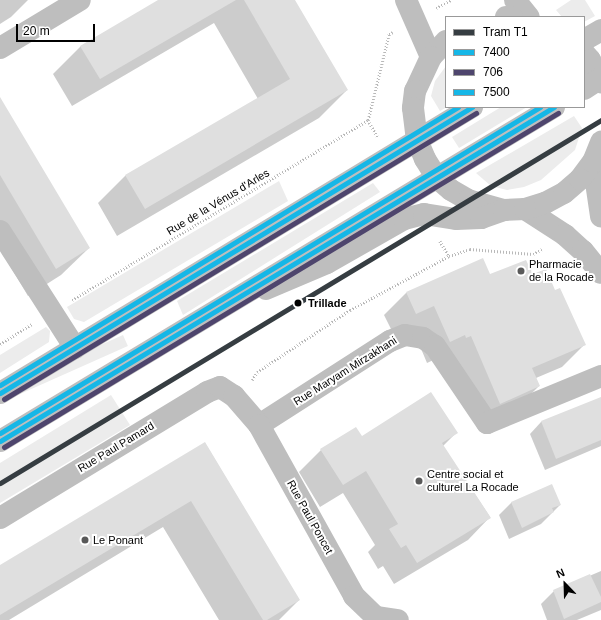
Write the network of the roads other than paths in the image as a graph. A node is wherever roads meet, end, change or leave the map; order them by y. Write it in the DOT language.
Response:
graph roads {
  1 [pos="80,0"];
  2 [pos="406,0"];
  3 [pos="515,0"];
  4 [pos="528,16"];
  5 [pos="601,30"];
  6 [pos="585,39"];
  7 [pos="0,48"];
  8 [pos="439,49"];
  9 [pos="585,54"];
  10 [pos="596,82"];
  11 [pos="470,108"];
  12 [pos="552,108"];
  13 [pos="417,140"];
  14 [pos="597,152"];
  15 [pos="437,178"];
  16 [pos="514,209"];
  17 [pos="601,216"];
  18 [pos="0,231"];
  19 [pos="8,260"];
  20 [pos="601,273"];
  21 [pos="228,305"];
  22 [pos="75,348"];
  23 [pos="601,376"];
  24 [pos="0,393"];
  25 [pos="234,396"];
  26 [pos="259,425"];
  27 [pos="0,441"];
  28 [pos="0,518"];
  29 [pos="375,619"];
  30 [pos="398,620"];
  1 -- 7 [label="street"];
  2 -- 8 [label="street"];
  3 -- 4 [label="street"];
  5 -- 6 [label="street"];
  8 -- 13 [label="street"];
  9 -- 10 [label="street"];
  11 -- 13 [label="street"];
  12 -- 15 [label="street"];
  13 -- 15 [label="street"];
  13 -- 22 [label="street"];
  14 -- 16 [label="street"];
  14 -- 17 [label="street"];
  15 -- 16 [label="street"];
  15 -- 21 [label="street"];
  16 -- 20 [label="street"];
  16 -- 21 [label="street"];
  18 -- 19 [label="street"];
  19 -- 22 [label="street"];
  21 -- 27 [label="street"];
  22 -- 24 [label="street"];
  23 -- 26 [label="street, Rue Maryam Mirzakhani"];
  25 -- 26 [label="street, Rue Paul Poncet"];
  25 -- 28 [label="street, Rue Paul Pamard"];
  26 -- 29 [label="street, Rue Paul Poncet"];
  29 -- 30 [label="street, Rue Paul Poncet"];
}
